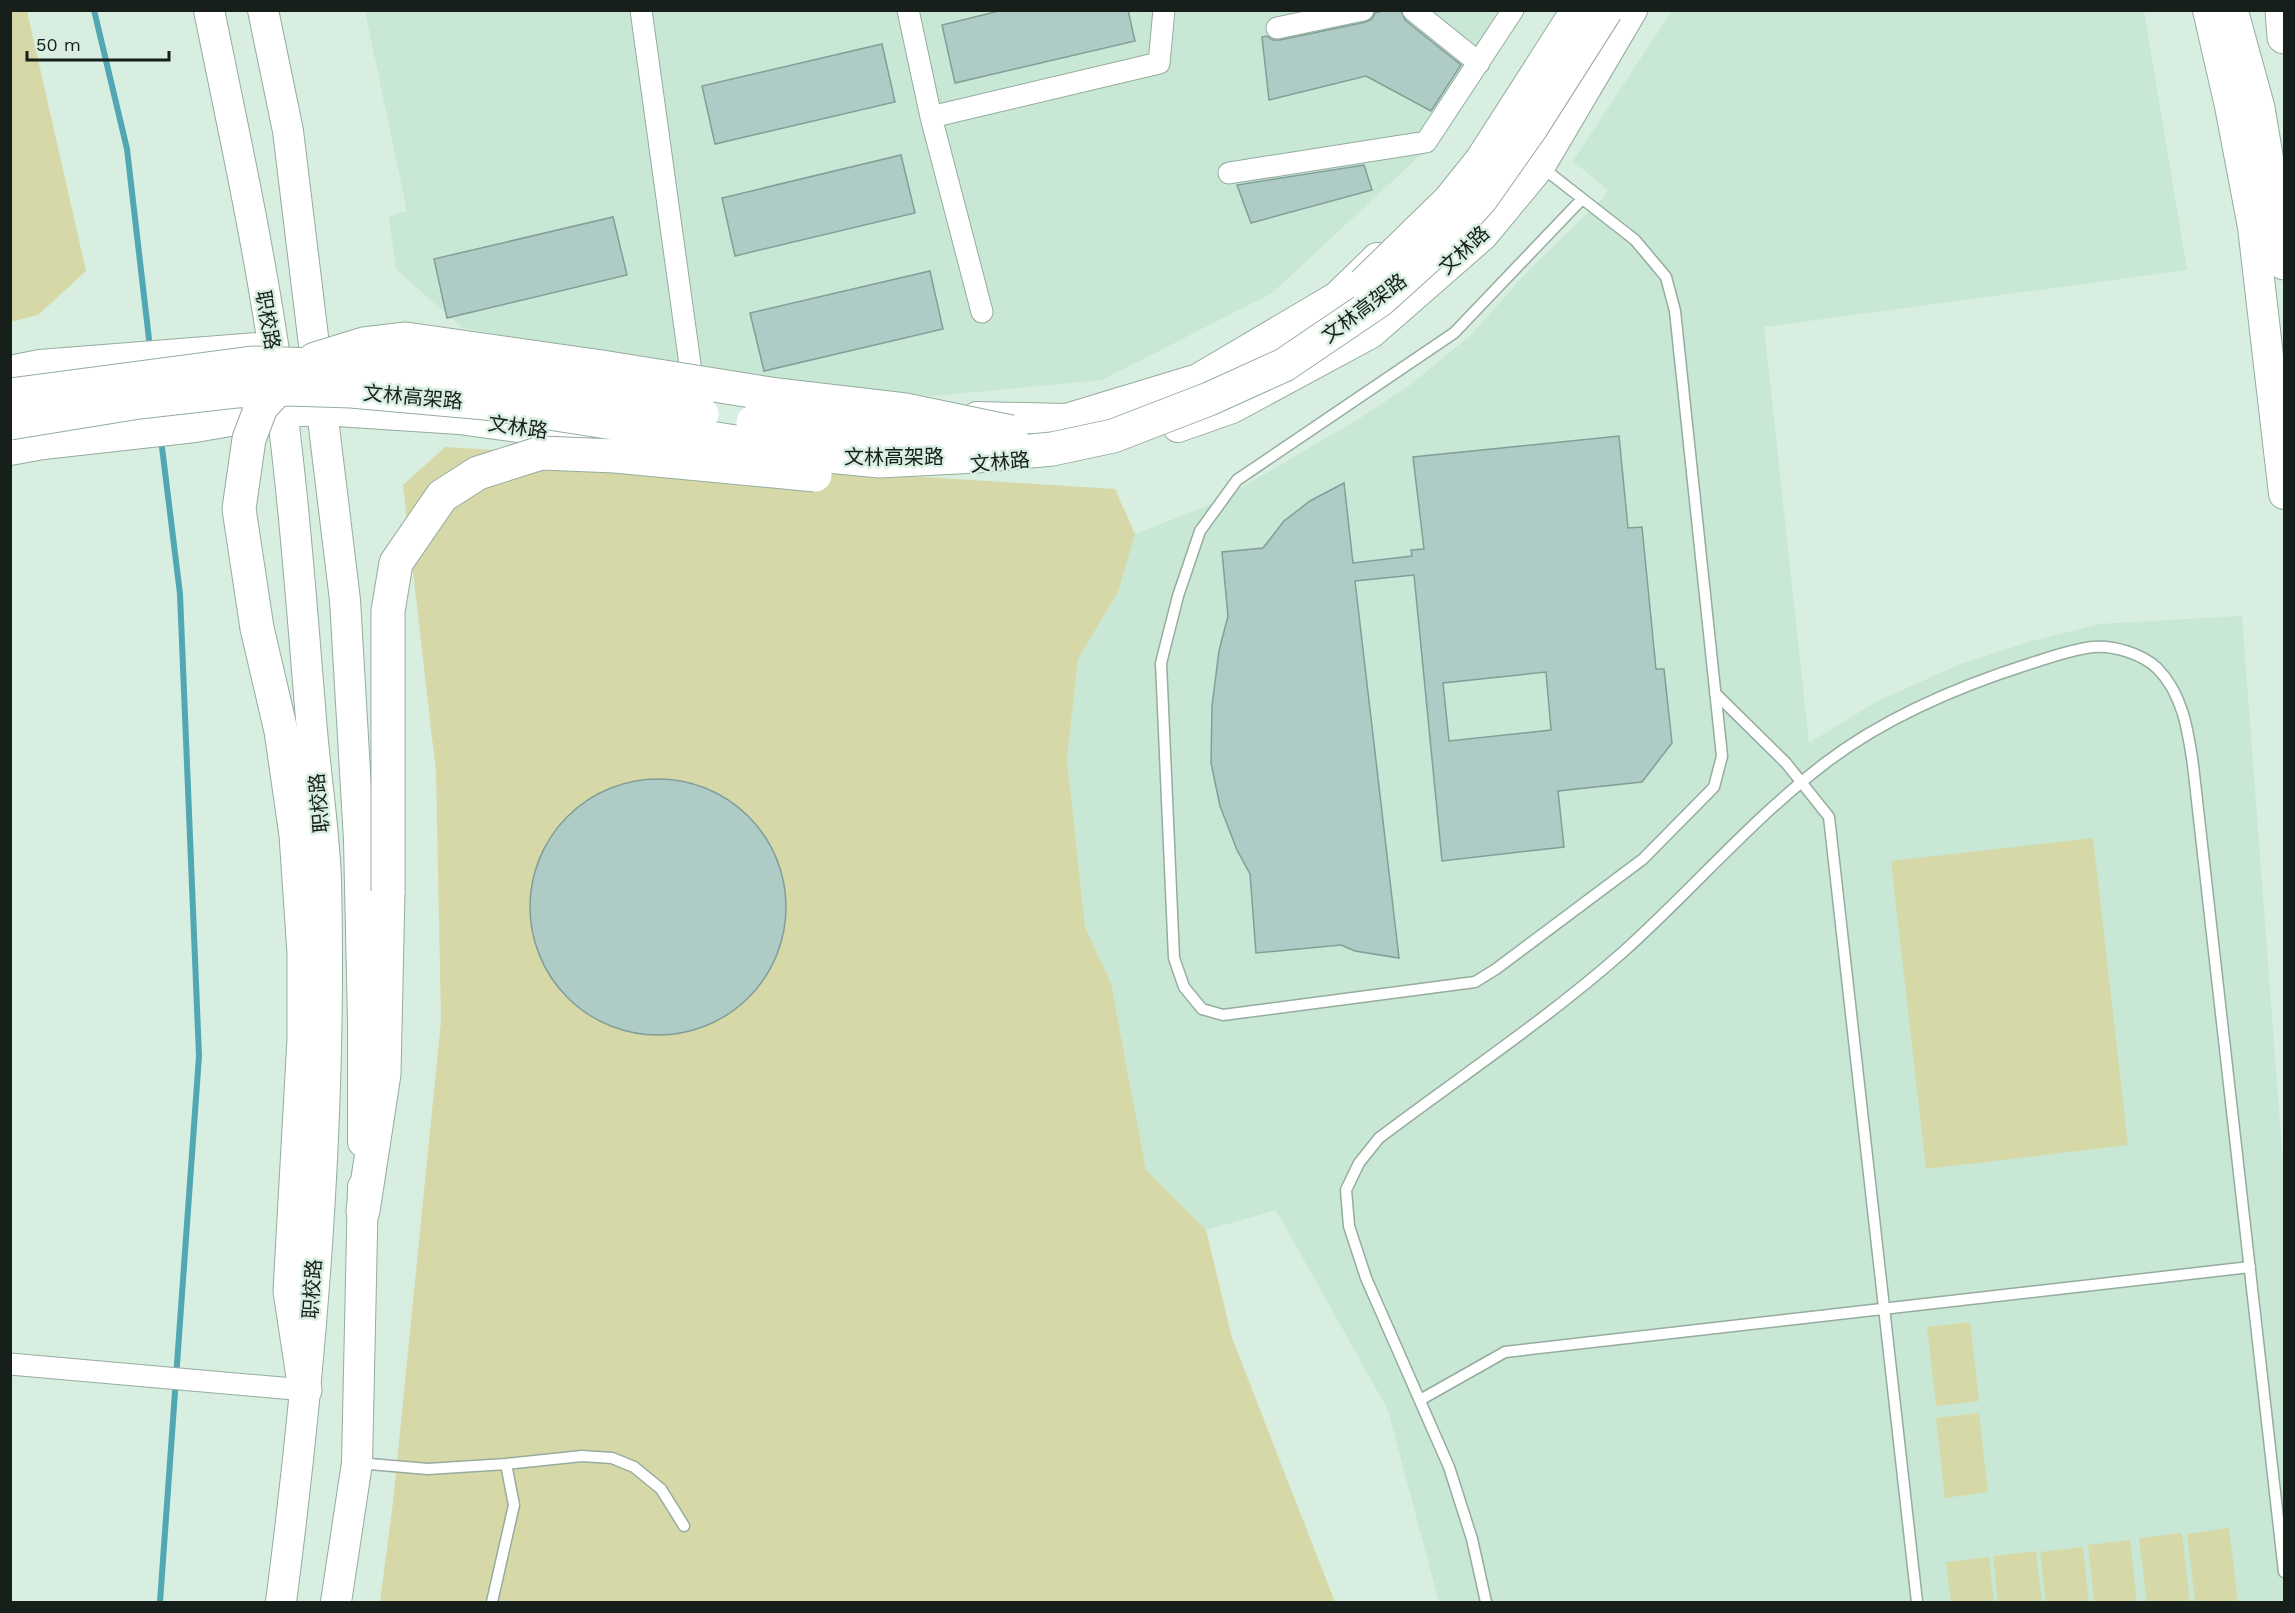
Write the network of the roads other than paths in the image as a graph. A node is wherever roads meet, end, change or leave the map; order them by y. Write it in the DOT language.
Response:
graph roads {
  1 [pos="209,10"];
  2 [pos="263,10"];
  3 [pos="640,10"];
  4 [pos="908,10"];
  5 [pos="1164,10"];
  6 [pos="1363,10"];
  7 [pos="1413,10"];
  8 [pos="1513,10"];
  9 [pos="1572,10"];
  10 [pos="1578,10"];
  11 [pos="1606,10"];
  12 [pos="1632,10"];
  13 [pos="2208,10"];
  14 [pos="2231,10"];
  15 [pos="1277,28"];
  16 [pos="1479,63"];
  17 [pos="931,117"];
  18 [pos="1540,166"];
  19 [pos="1228,173"];
  20 [pos="1582,199"];
  21 [pos="2284,263"];
  22 [pos="982,312"];
  23 [pos="273,348"];
  24 [pos="316,351"];
  25 [pos="10,370"];
  26 [pos="10,395"];
  27 [pos="694,395"];
  28 [pos="322,410"];
  29 [pos="282,412"];
  30 [pos="10,423"];
  31 [pos="1011,432"];
  32 [pos="10,450"];
  33 [pos="977,456"];
  34 [pos="2284,494"];
  35 [pos="1715,693"];
  36 [pos="1803,783"];
  37 [pos="363,1211"];
  38 [pos="2250,1267"];
  39 [pos="1884,1307"];
  40 [pos="10,1364"];
  41 [pos="304,1390"];
  42 [pos="1420,1400"];
  43 [pos="357,1463"];
  44 [pos="506,1464"];
  45 [pos="684,1527"];
  46 [pos="2284,1572"];
  47 [pos="281,1602"];
  48 [pos="336,1602"];
  49 [pos="492,1602"];
  50 [pos="1486,1602"];
  51 [pos="1917,1602"];
  1 -- 23 [label="main road, 职校路"];
  2 -- 24 [label="main road, 职校路"];
  3 -- 27 [label="street"];
  4 -- 17 [label="street"];
  5 -- 17 [label="street"];
  6 -- 15 [label="street"];
  7 -- 16 [label="street"];
  8 -- 16 [label="street"];
  9 -- 27 [label="main road, 文林路"];
  10 -- 31 [label="highway, 文林高架路, bridge"];
  11 -- 33 [label="highway, 文林高架路, bridge"];
  12 -- 18 [label="main road, 文林路"];
  13 -- 34 [label="main road"];
  14 -- 21 [label="highway"];
  16 -- 19 [label="street"];
  17 -- 22 [label="street"];
  18 -- 20 [label="lane"];
  18 -- 28 [label="main road, 文林路"];
  20 -- 35 [label="lane"];
  20 -- 35 [label="lane"];
  23 -- 24 [label="main road, 文林路"];
  23 -- 25 [label="main road, 文林路"];
  23 -- 29 [label="main road, 职校路"];
  24 -- 27 [label="main road, 文林路"];
  24 -- 28 [label="main road, 职校路"];
  26 -- 31 [label="highway, 文林高架路, bridge"];
  28 -- 29 [label="main road, 文林路"];
  28 -- 37 [label="main road, 职校路"];
  29 -- 32 [label="main road, 文林路"];
  29 -- 41 [label="main road, 职校路"];
  30 -- 33 [label="highway, 文林高架路, bridge"];
  31 -- 41 [label="highway, bridge"];
  33 -- 37 [label="highway, bridge"];
  35 -- 36 [label="lane"];
  36 -- 38 [label="lane"];
  36 -- 39 [label="lane"];
  36 -- 42 [label="lane"];
  37 -- 43 [label="main road, 职校路"];
  38 -- 39 [label="lane"];
  38 -- 46 [label="lane"];
  39 -- 42 [label="lane"];
  39 -- 51 [label="lane"];
  40 -- 41 [label="street"];
  41 -- 47 [label="main road, 职校路"];
  42 -- 50 [label="lane"];
  43 -- 44 [label="lane"];
  43 -- 48 [label="main road, 职校路"];
  44 -- 45 [label="lane"];
  44 -- 49 [label="lane"];
}
